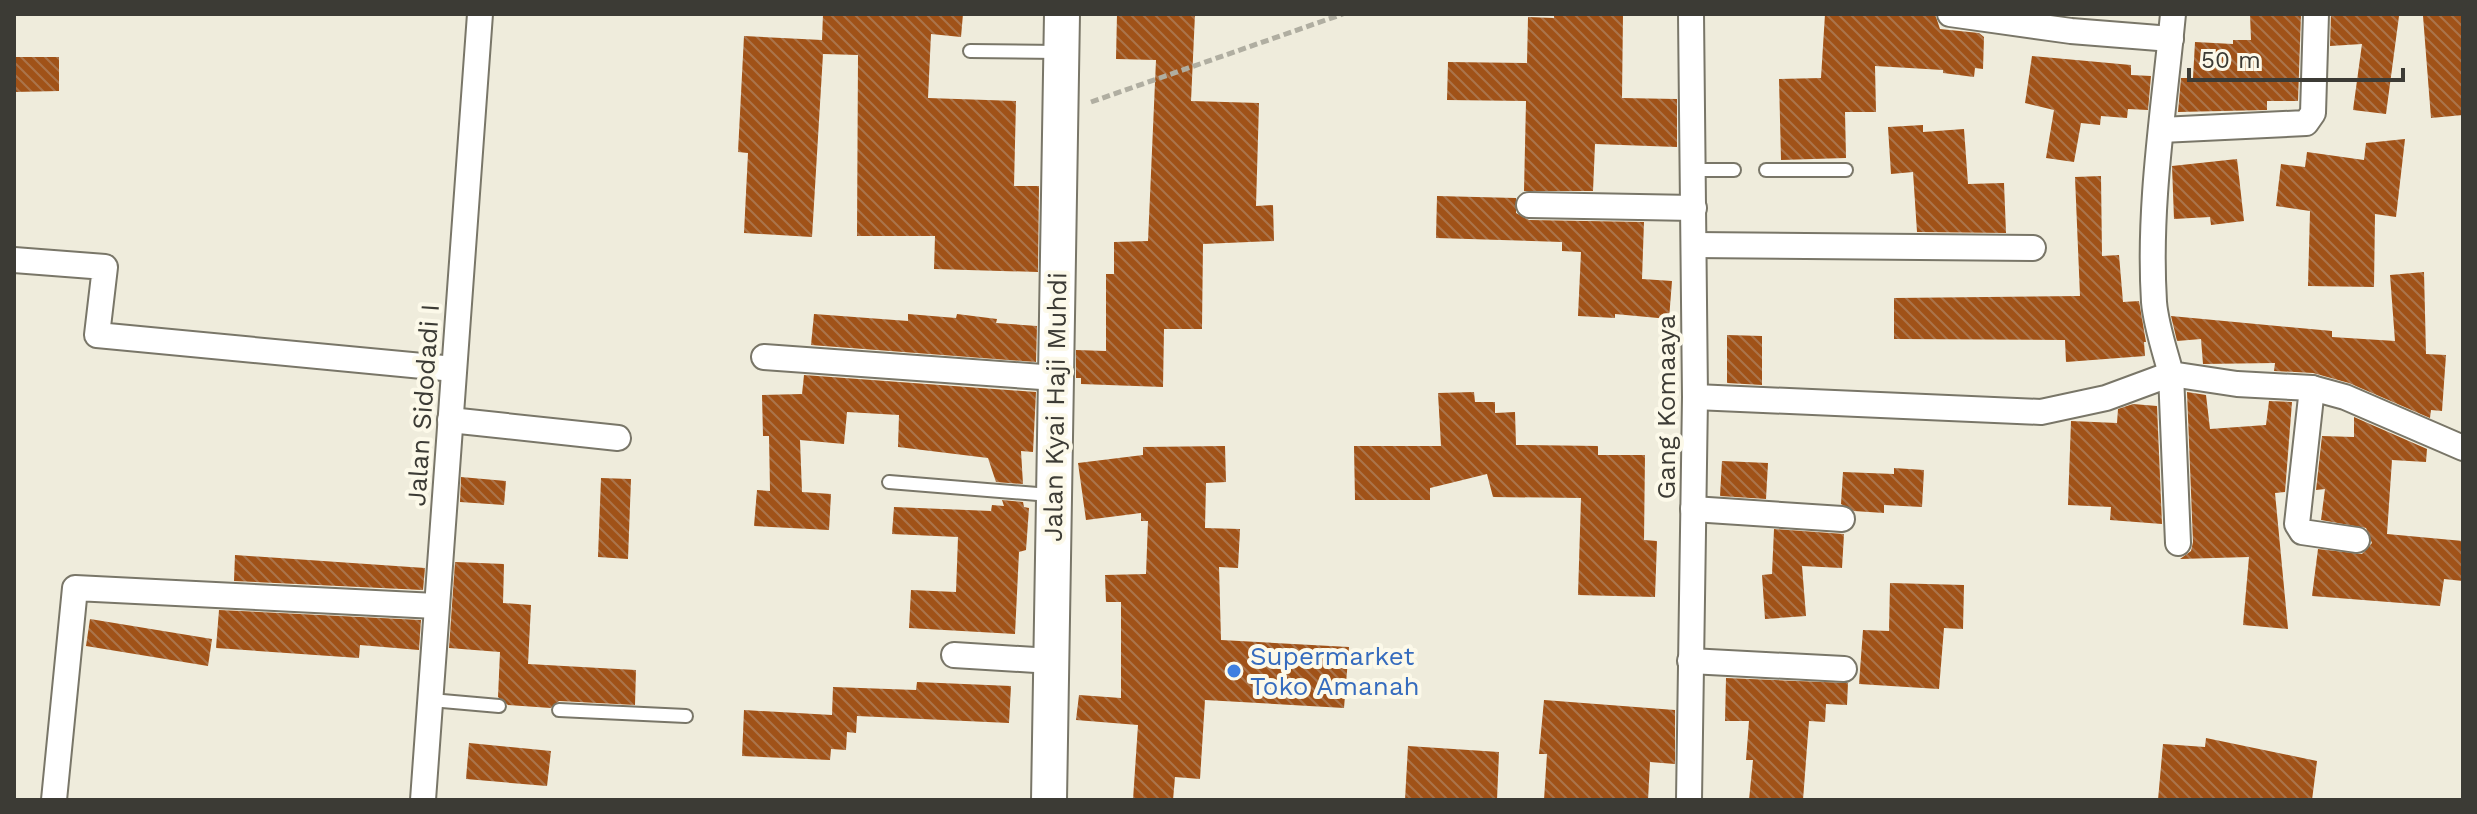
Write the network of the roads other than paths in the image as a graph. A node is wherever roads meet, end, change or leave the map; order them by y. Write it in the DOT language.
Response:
graph roads {
  1 [pos="480,14"];
  2 [pos="1062,14"];
  3 [pos="1691,14"];
  4 [pos="1950,14"];
  5 [pos="2173,14"];
  6 [pos="2316,14"];
  7 [pos="2171,39"];
  8 [pos="970,51"];
  9 [pos="1061,52"];
  10 [pos="2161,130"];
  11 [pos="1694,170"];
  12 [pos="1734,170"];
  13 [pos="1766,170"];
  14 [pos="1846,170"];
  15 [pos="1529,205"];
  16 [pos="1694,208"];
  17 [pos="1694,245"];
  18 [pos="2033,248"];
  19 [pos="14,260"];
  20 [pos="764,357"];
  21 [pos="454,369"];
  22 [pos="2171,374"];
  23 [pos="1056,378"];
  24 [pos="2312,388"];
  25 [pos="1695,397"];
  26 [pos="450,420"];
  27 [pos="618,438"];
  28 [pos="2463,448"];
  29 [pos="889,482"];
  30 [pos="1054,496"];
  31 [pos="1693,509"];
  32 [pos="1842,519"];
  33 [pos="2357,540"];
  34 [pos="2178,543"];
  35 [pos="436,606"];
  36 [pos="954,655"];
  37 [pos="1051,661"];
  38 [pos="1690,661"];
  39 [pos="1844,669"];
  40 [pos="431,700"];
  41 [pos="499,706"];
  42 [pos="559,710"];
  43 [pos="686,716"];
  44 [pos="54,800"];
  45 [pos="423,800"];
  46 [pos="1049,800"];
  47 [pos="1689,800"];
  1 -- 21 [label="street, Jalan Sidodadi I"];
  2 -- 9 [label="street, Jalan Kyai Haji Muhdi"];
  3 -- 11 [label="street, Gang Komaaya"];
  4 -- 7 [label="street"];
  5 -- 7 [label="street"];
  6 -- 10 [label="street"];
  7 -- 10 [label="street"];
  8 -- 9 [label="lane"];
  9 -- 23 [label="street, Jalan Kyai Haji Muhdi"];
  10 -- 22 [label="street"];
  11 -- 12 [label="lane"];
  11 -- 16 [label="street, Gang Komaaya"];
  13 -- 14 [label="lane"];
  15 -- 16 [label="street"];
  16 -- 17 [label="street, Gang Komaaya"];
  17 -- 18 [label="street"];
  17 -- 25 [label="street, Gang Komaaya"];
  19 -- 21 [label="street"];
  20 -- 23 [label="street"];
  21 -- 26 [label="street, Jalan Sidodadi I"];
  22 -- 24 [label="street"];
  22 -- 25 [label="street"];
  22 -- 34 [label="street"];
  23 -- 30 [label="street, Jalan Kyai Haji Muhdi"];
  24 -- 28 [label="street"];
  24 -- 33 [label="street"];
  25 -- 31 [label="street, Gang Komaaya"];
  26 -- 27 [label="street"];
  26 -- 35 [label="street, Jalan Sidodadi I"];
  29 -- 30 [label="lane"];
  30 -- 37 [label="street, Jalan Kyai Haji Muhdi"];
  31 -- 32 [label="street"];
  31 -- 38 [label="street, Gang Komaaya"];
  35 -- 40 [label="street, Jalan Sidodadi I"];
  35 -- 44 [label="street"];
  36 -- 37 [label="street"];
  37 -- 46 [label="street, Jalan Kyai Haji Muhdi"];
  38 -- 39 [label="street"];
  38 -- 47 [label="street, Gang Komaaya"];
  40 -- 41 [label="lane"];
  40 -- 45 [label="street, Jalan Sidodadi I"];
  42 -- 43 [label="lane"];
}
